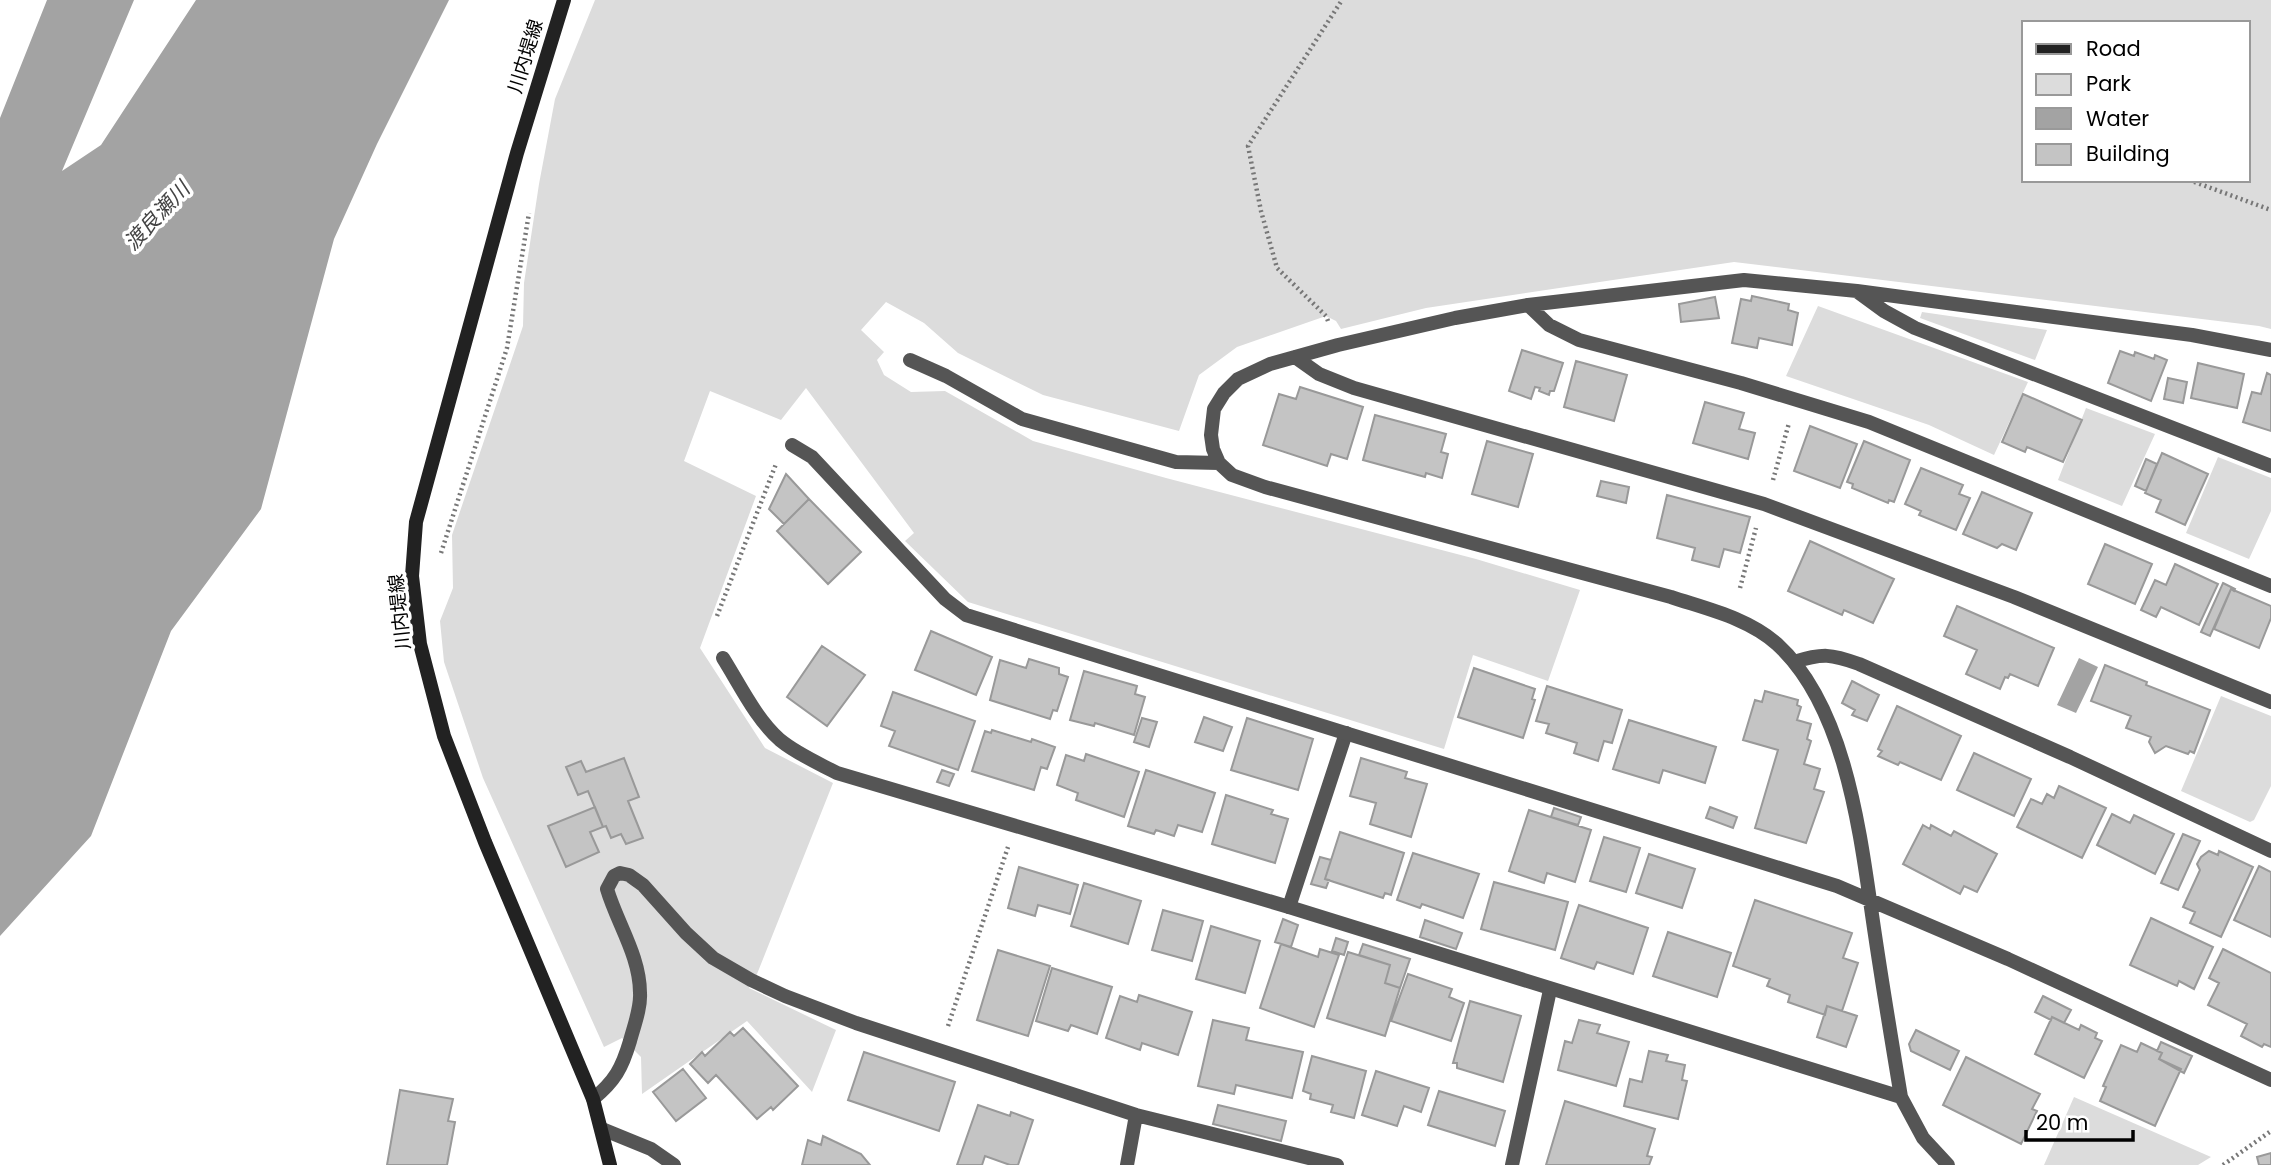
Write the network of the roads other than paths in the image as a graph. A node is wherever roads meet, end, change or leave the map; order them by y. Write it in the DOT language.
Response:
graph roads {
  1 [pos="564,0"];
  2 [pos="1857,291"];
  3 [pos="1528,305"];
  4 [pos="2271,350"];
  5 [pos="1295,357"];
  6 [pos="910,360"];
  7 [pos="792,445"];
  8 [pos="1219,463"];
  9 [pos="2271,466"];
  10 [pos="2271,586"];
  11 [pos="723,658"];
  12 [pos="1794,662"];
  13 [pos="2271,702"];
  14 [pos="1346,733"];
  15 [pos="2271,851"];
  16 [pos="1870,899"];
  17 [pos="1289,907"];
  18 [pos="1550,990"];
  19 [pos="2271,1080"];
  20 [pos="1901,1097"];
  21 [pos="593,1099"];
  22 [pos="1136,1115"];
  23 [pos="602,1129"];
  24 [pos="610,1165"];
  25 [pos="674,1165"];
  26 [pos="1127,1165"];
  27 [pos="1337,1165"];
  28 [pos="1512,1165"];
  29 [pos="1948,1165"];
  1 -- 21 [label="main road, 川内堤線"];
  2 -- 3 [label="street"];
  2 -- 4 [label="street"];
  2 -- 9 [label="street"];
  3 -- 5 [label="street"];
  3 -- 10 [label="street"];
  5 -- 8 [label="street"];
  5 -- 13 [label="street"];
  6 -- 8 [label="street"];
  7 -- 14 [label="street"];
  8 -- 12 [label="street"];
  11 -- 17 [label="street"];
  12 -- 15 [label="street"];
  12 -- 16 [label="street"];
  14 -- 16 [label="street"];
  14 -- 17 [label="street"];
  16 -- 19 [label="street"];
  16 -- 20 [label="street"];
  17 -- 18 [label="street"];
  18 -- 20 [label="street"];
  18 -- 28 [label="street"];
  20 -- 29 [label="street"];
  21 -- 22 [label="street"];
  21 -- 23 [label="main road, 川内堤線"];
  22 -- 26 [label="street"];
  22 -- 27 [label="street"];
  23 -- 24 [label="main road, 川内堤線"];
  23 -- 25 [label="street"];
}
